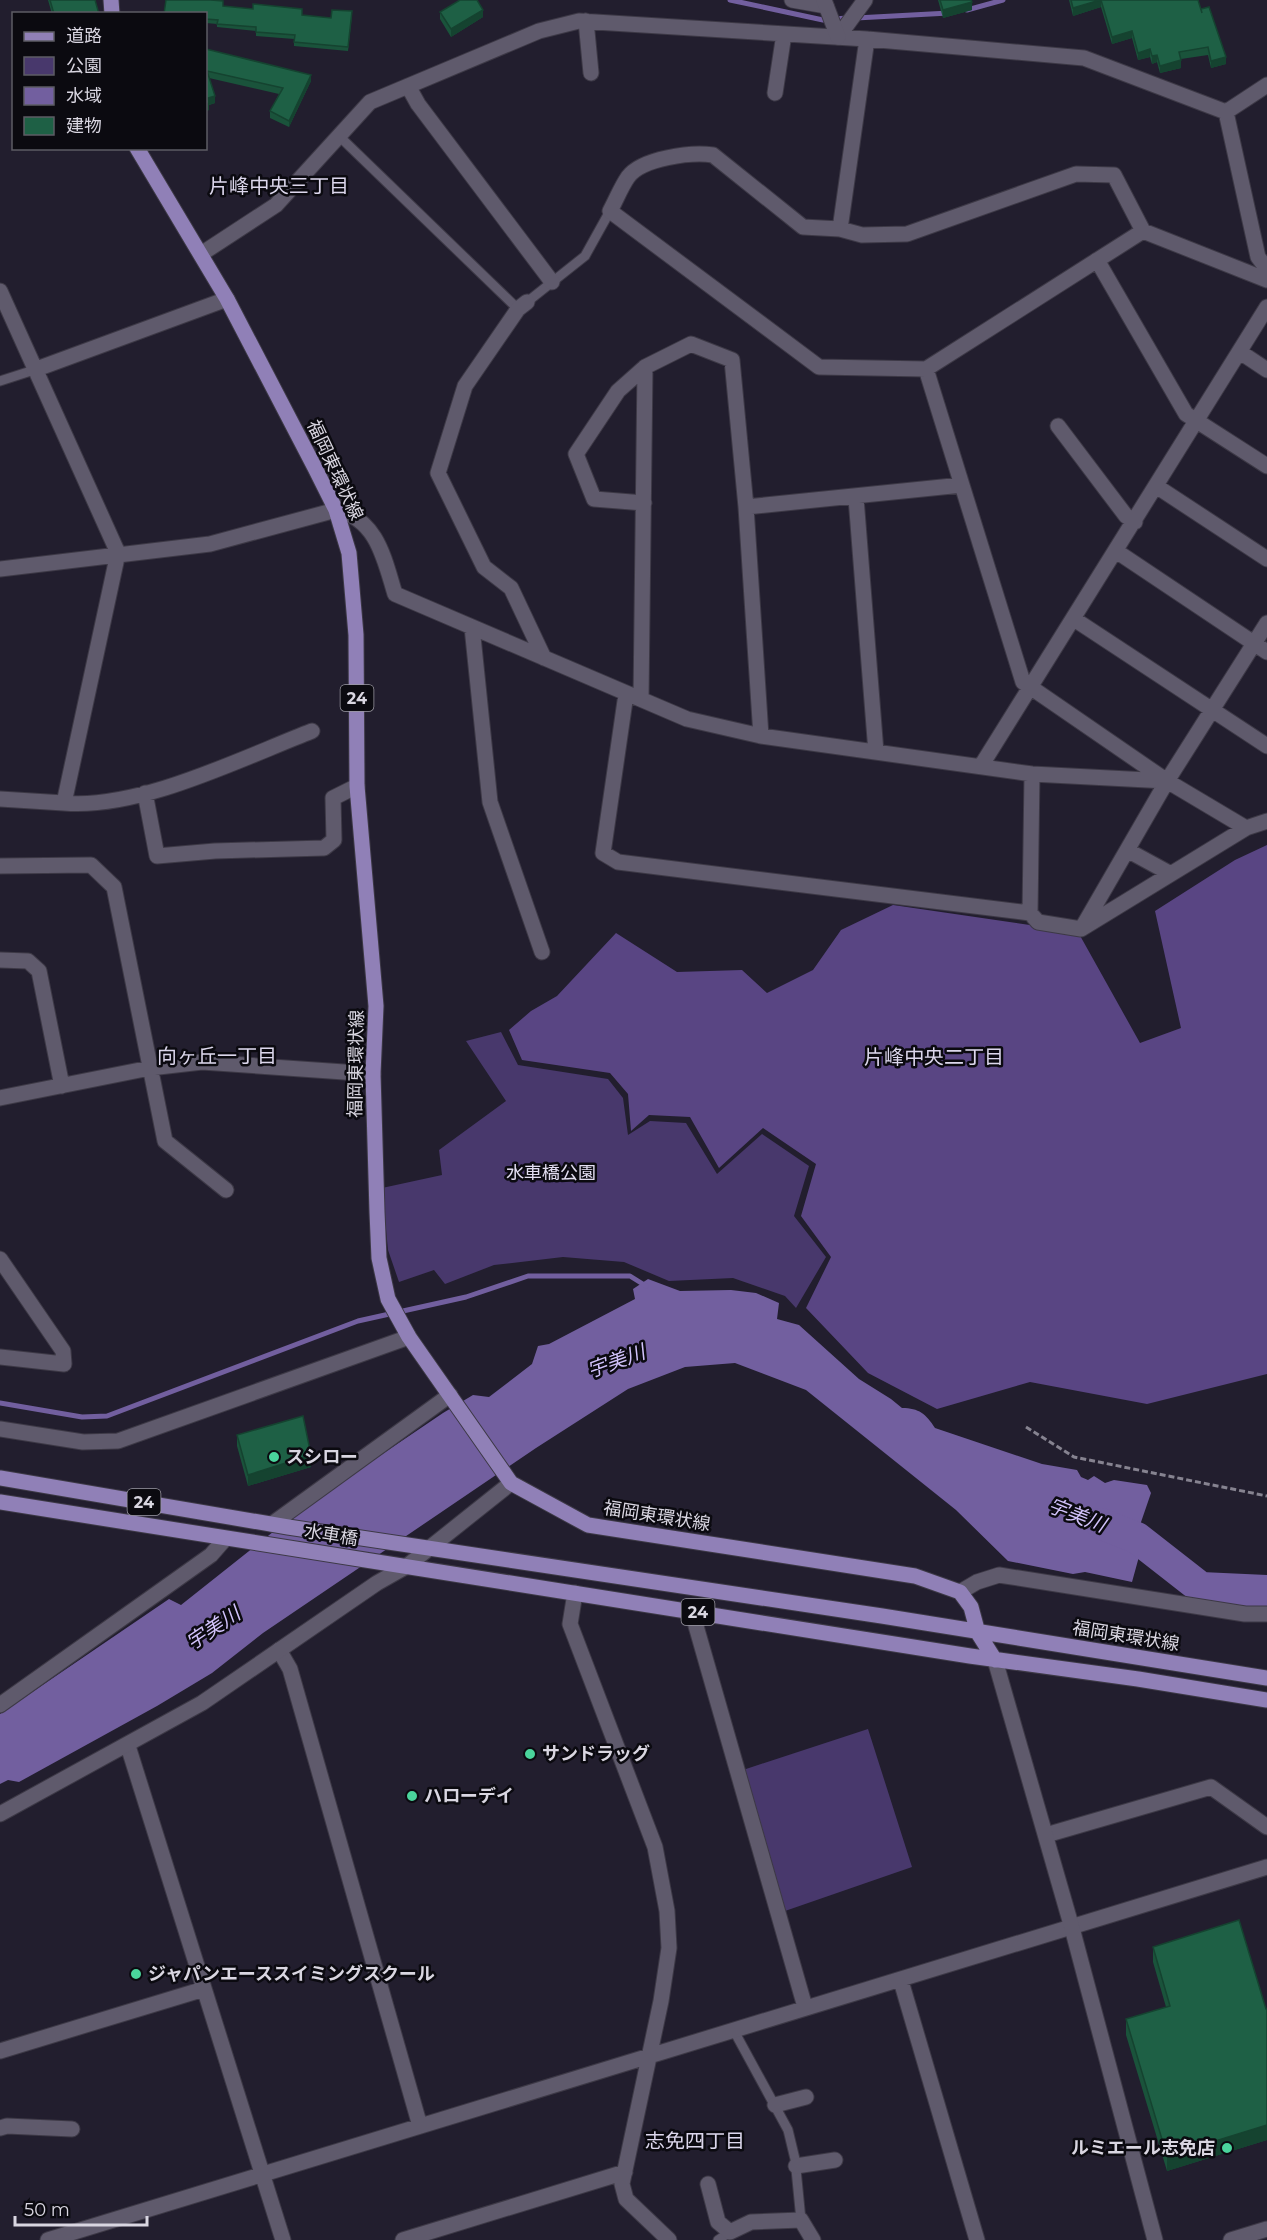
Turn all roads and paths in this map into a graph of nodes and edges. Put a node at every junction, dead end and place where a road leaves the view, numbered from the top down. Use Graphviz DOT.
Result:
graph roads {
  1 [pos="792,0"];
  2 [pos="865,0"];
  3 [pos="825,3"];
  4 [pos="586,21"];
  5 [pos="784,34"];
  6 [pos="838,37"];
  7 [pos="867,39"];
  8 [pos="591,73"];
  9 [pos="1267,85"];
  10 [pos="408,86"];
  11 [pos="775,93"];
  12 [pos="1226,112"];
  13 [pos="339,136"];
  14 [pos="139,150"];
  15 [pos="610,211"];
  16 [pos="840,229"];
  17 [pos="1143,231"];
  18 [pos="201,254"];
  19 [pos="1097,260"];
  20 [pos="1267,269"];
  21 [pos="1267,280"];
  22 [pos="552,282"];
  23 [pos="0,291"];
  24 [pos="227,299"];
  25 [pos="522,305"];
  26 [pos="1267,308"];
  27 [pos="1240,352"];
  28 [pos="645,367"];
  29 [pos="926,369"];
  30 [pos="34,370"];
  31 [pos="1267,370"];
  32 [pos="0,381"];
  33 [pos="1196,421"];
  34 [pos="1058,426"];
  35 [pos="1267,466"];
  36 [pos="962,485"];
  37 [pos="1156,486"];
  38 [pos="856,498"];
  39 [pos="644,503"];
  40 [pos="746,507"];
  41 [pos="336,510"];
  42 [pos="1135,522"];
  43 [pos="1116,551"];
  44 [pos="118,553"];
  45 [pos="1267,559"];
  46 [pos="0,569"];
  47 [pos="1074,619"];
  48 [pos="1267,623"];
  49 [pos="472,627"];
  50 [pos="1254,644"];
  51 [pos="1267,652"];
  52 [pos="544,658"];
  53 [pos="1031,688"];
  54 [pos="626,694"];
  55 [pos="641,699"];
  56 [pos="1212,709"];
  57 [pos="312,731"];
  58 [pos="761,736"];
  59 [pos="1267,746"];
  60 [pos="876,752"];
  61 [pos="981,766"];
  62 [pos="1032,774"];
  63 [pos="1167,781"];
  64 [pos="357,786"];
  65 [pos="145,793"];
  66 [pos="0,799"];
  67 [pos="64,803"];
  68 [pos="1267,821"];
  69 [pos="1246,828"];
  70 [pos="1126,849"];
  71 [pos="0,866"];
  72 [pos="1171,874"];
  73 [pos="1030,914"];
  74 [pos="1081,928"];
  75 [pos="542,952"];
  76 [pos="0,960"];
  77 [pos="150,1068"];
  78 [pos="373,1074"];
  79 [pos="62,1086"];
  80 [pos="0,1098"];
  81 [pos="225,1190"];
  82 [pos="0,1259"];
  83 [pos="407,1333"];
  84 [pos="0,1357"];
  85 [pos="453,1399"];
  86 [pos="1026,1427"];
  87 [pos="0,1429"];
  88 [pos="0,1478"];
  89 [pos="507,1479"];
  90 [pos="1267,1496"];
  91 [pos="0,1502"];
  92 [pos="272,1524"];
  93 [pos="225,1539"];
  94 [pos="427,1546"];
  95 [pos="404,1565"];
  96 [pos="960,1592"];
  97 [pos="575,1593"];
  98 [pos="698,1612"];
  99 [pos="1267,1614"];
  100 [pos="978,1633"];
  101 [pos="279,1650"];
  102 [pos="995,1660"];
  103 [pos="1267,1678"];
  104 [pos="1267,1700"];
  105 [pos="0,1705"];
  106 [pos="128,1746"];
  107 [pos="0,1814"];
  108 [pos="1267,1827"];
  109 [pos="1046,1835"];
  110 [pos="1267,1867"];
  111 [pos="1072,1928"];
  112 [pos="901,1981"];
  113 [pos="204,1989"];
  114 [pos="805,2007"];
  115 [pos="733,2029"];
  116 [pos="0,2051"];
  117 [pos="650,2054"];
  118 [pos="806,2097"];
  119 [pos="775,2105"];
  120 [pos="420,2126"];
  121 [pos="0,2128"];
  122 [pos="72,2128"];
  123 [pos="836,2160"];
  124 [pos="796,2166"];
  125 [pos="625,2172"];
  126 [pos="263,2175"];
  127 [pos="708,2184"];
  128 [pos="801,2220"];
  129 [pos="1267,2229"];
  130 [pos="724,2236"];
  131 [pos="663,2238"];
  132 [pos="48,2240"];
  133 [pos="283,2240"];
  134 [pos="403,2240"];
  135 [pos="813,2240"];
  136 [pos="976,2240"];
  137 [pos="1155,2240"];
  138 [pos="1231,2240"];
  1 -- 3 [label="street"];
  2 -- 6 [label="street"];
  3 -- 6 [label="street"];
  4 -- 5 [label="street"];
  4 -- 8 [label="street"];
  4 -- 10 [label="street"];
  5 -- 6 [label="street"];
  5 -- 11 [label="street"];
  6 -- 7 [label="street"];
  7 -- 12 [label="street"];
  7 -- 16 [label="street"];
  9 -- 12 [label="street"];
  10 -- 13 [label="street"];
  10 -- 22 [label="street"];
  12 -- 20 [label="street"];
  13 -- 18 [label="street"];
  13 -- 25 [label="lane"];
  14 -- 18 [label="main road, 福岡東環状線 / 24"];
  15 -- 16 [label="street"];
  15 -- 22 [label="lane"];
  15 -- 29 [label="street"];
  16 -- 17 [label="street"];
  17 -- 19 [label="street"];
  17 -- 21 [label="street"];
  18 -- 24 [label="main road, 福岡東環状線 / 24"];
  19 -- 29 [label="street"];
  19 -- 33 [label="street"];
  22 -- 25 [label="lane"];
  23 -- 30 [label="street"];
  24 -- 30 [label="street"];
  24 -- 41 [label="main road, 福岡東環状線 / 24"];
  25 -- 52 [label="street"];
  26 -- 27 [label="street"];
  27 -- 31 [label="street"];
  27 -- 33 [label="street"];
  28 -- 39 [label="street"];
  28 -- 39 [label="street"];
  28 -- 40 [label="street"];
  29 -- 36 [label="street"];
  30 -- 32 [label="lane"];
  30 -- 44 [label="street"];
  33 -- 35 [label="street"];
  33 -- 37 [label="street"];
  34 -- 42 [label="street"];
  36 -- 38 [label="street"];
  36 -- 53 [label="street"];
  37 -- 42 [label="street"];
  37 -- 45 [label="street"];
  38 -- 40 [label="street"];
  38 -- 60 [label="street"];
  39 -- 55 [label="street"];
  40 -- 58 [label="street"];
  41 -- 44 [label="street"];
  41 -- 49 [label="street"];
  41 -- 64 [label="main road, 福岡東環状線 / 24"];
  42 -- 43 [label="street"];
  43 -- 47 [label="street"];
  43 -- 50 [label="street"];
  44 -- 46 [label="street"];
  44 -- 67 [label="street"];
  47 -- 53 [label="street"];
  47 -- 56 [label="street"];
  48 -- 50 [label="street"];
  49 -- 52 [label="street"];
  49 -- 75 [label="street"];
  50 -- 51 [label="street"];
  50 -- 56 [label="street"];
  52 -- 54 [label="street"];
  53 -- 61 [label="street"];
  53 -- 63 [label="street"];
  54 -- 55 [label="street"];
  54 -- 73 [label="street"];
  55 -- 58 [label="street"];
  56 -- 59 [label="street"];
  56 -- 63 [label="street"];
  57 -- 65 [label="street"];
  58 -- 60 [label="street"];
  60 -- 61 [label="street"];
  61 -- 62 [label="street"];
  62 -- 63 [label="street"];
  62 -- 73 [label="street"];
  63 -- 69 [label="street"];
  63 -- 70 [label="street"];
  64 -- 65 [label="street"];
  64 -- 78 [label="main road, 福岡東環状線 / 24"];
  65 -- 67 [label="street"];
  66 -- 67 [label="street"];
  68 -- 69 [label="street"];
  69 -- 72 [label="street"];
  70 -- 72 [label="street"];
  70 -- 74 [label="street"];
  71 -- 77 [label="street"];
  72 -- 74 [label="street"];
  73 -- 74 [label="street"];
  76 -- 79 [label="street"];
  77 -- 78 [label="street"];
  77 -- 79 [label="street"];
  77 -- 81 [label="street"];
  78 -- 83 [label="main road, 福岡東環状線 / 24"];
  79 -- 80 [label="street"];
  82 -- 84 [label="street"];
  83 -- 85 [label="main road, 福岡東環状線 / 24"];
  83 -- 87 [label="street"];
  85 -- 89 [label="main road, 福岡東環状線 / 24"];
  85 -- 92 [label="street"];
  86 -- 90 [label="path"];
  88 -- 92 [label="main road, 24"];
  89 -- 94 [label="street"];
  89 -- 96 [label="main road, 福岡東環状線 / 24"];
  91 -- 93 [label="main road, 24"];
  92 -- 94 [label="main road, 水車橋 / 24"];
  93 -- 95 [label="main road, 水車橋 / 24"];
  93 -- 105 [label="street"];
  94 -- 95 [label="street"];
  94 -- 100 [label="main road, 福岡東環状線 / 24"];
  95 -- 97 [label="main road, 24"];
  95 -- 101 [label="street"];
  96 -- 99 [label="street"];
  96 -- 100 [label="main road"];
  97 -- 98 [label="main road, 24"];
  97 -- 117 [label="street"];
  98 -- 102 [label="main road, 24"];
  98 -- 114 [label="street"];
  100 -- 102 [label="main road"];
  100 -- 103 [label="main road, 福岡東環状線 / 24"];
  101 -- 106 [label="street"];
  101 -- 120 [label="street"];
  102 -- 104 [label="main road, 24"];
  102 -- 109 [label="street"];
  106 -- 107 [label="street"];
  106 -- 113 [label="street"];
  108 -- 109 [label="street"];
  109 -- 111 [label="street"];
  110 -- 111 [label="street"];
  111 -- 112 [label="street"];
  111 -- 137 [label="street"];
  112 -- 114 [label="street"];
  112 -- 136 [label="street"];
  113 -- 116 [label="street"];
  113 -- 126 [label="street"];
  114 -- 115 [label="street"];
  115 -- 117 [label="street"];
  115 -- 119 [label="lane"];
  117 -- 120 [label="street"];
  117 -- 125 [label="street"];
  118 -- 119 [label="street"];
  119 -- 124 [label="lane"];
  120 -- 126 [label="street"];
  121 -- 122 [label="street"];
  123 -- 124 [label="street"];
  124 -- 128 [label="lane"];
  125 -- 131 [label="street"];
  125 -- 134 [label="street"];
  126 -- 132 [label="street"];
  126 -- 133 [label="street"];
  127 -- 130 [label="street"];
  128 -- 130 [label="street"];
  128 -- 135 [label="street"];
  129 -- 138 [label="street"];
}
